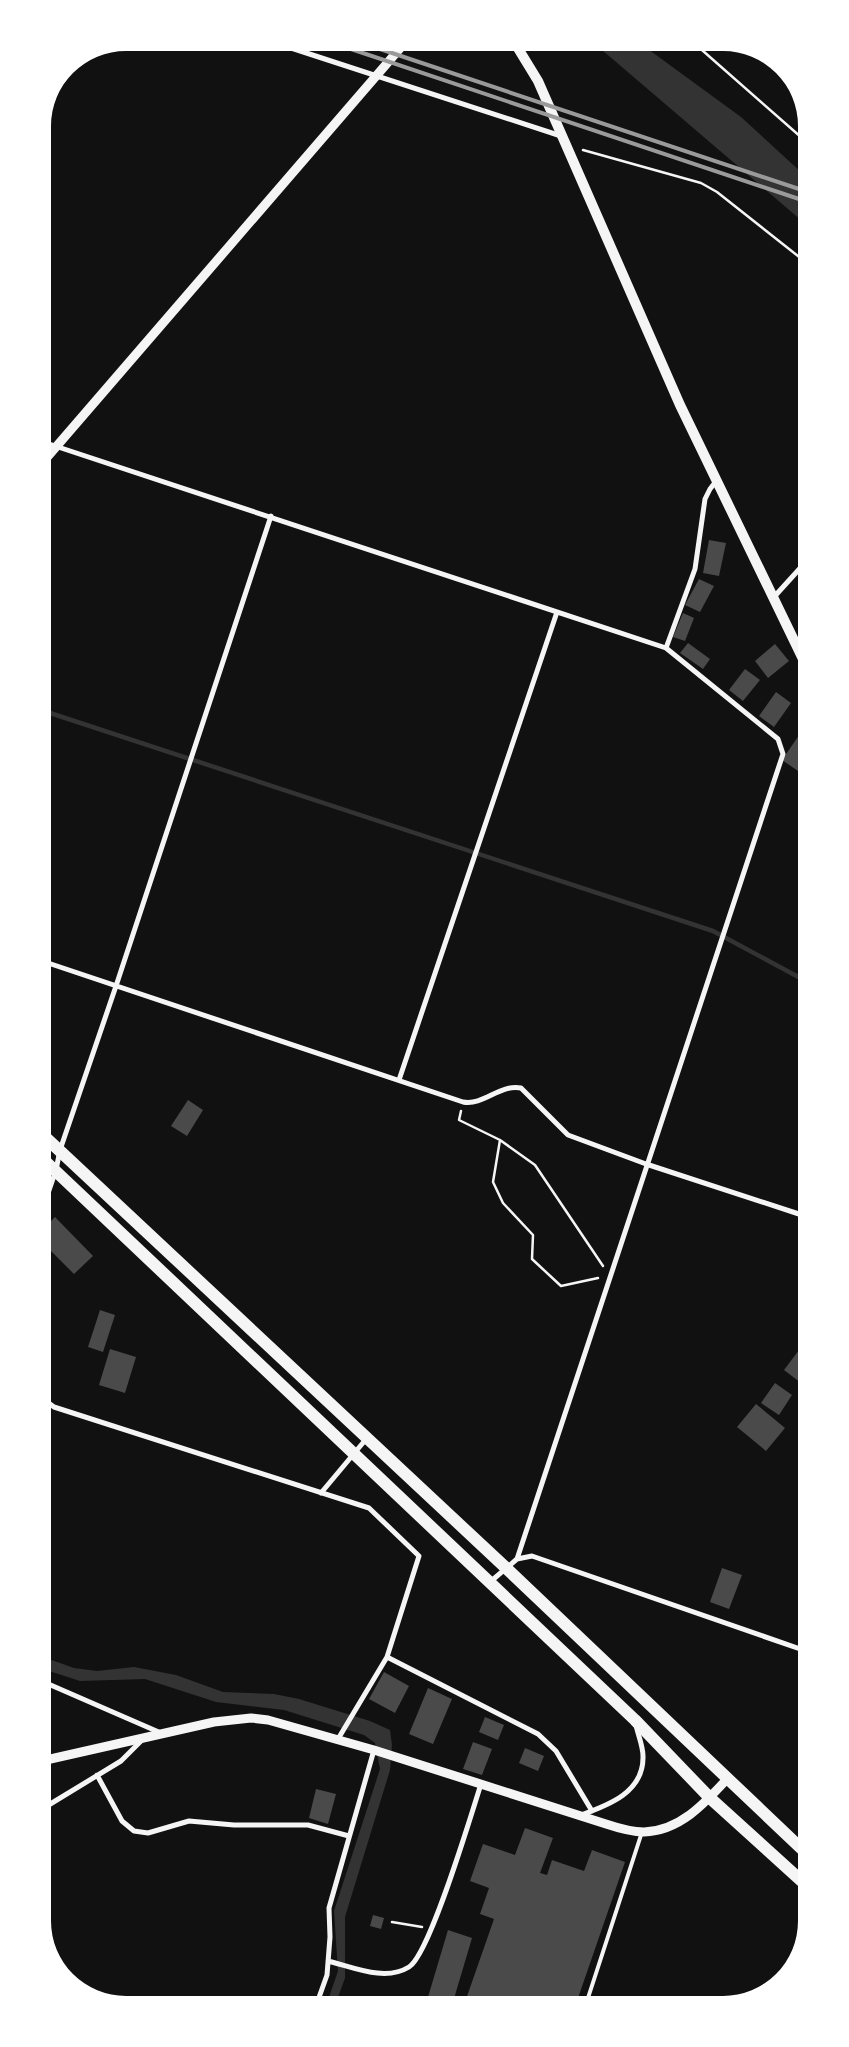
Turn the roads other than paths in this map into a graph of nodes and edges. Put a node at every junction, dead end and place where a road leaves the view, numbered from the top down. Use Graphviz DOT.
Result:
graph roads {
  1 [pos="300,51"];
  2 [pos="397,51"];
  3 [pos="520,51"];
  4 [pos="375,75"];
  5 [pos="565,141"];
  6 [pos="51,444"];
  7 [pos="57,446"];
  8 [pos="51,453"];
  9 [pos="717,480"];
  10 [pos="271,516"];
  11 [pos="798,571"];
  12 [pos="774,597"];
  13 [pos="557,612"];
  14 [pos="798,647"];
  15 [pos="666,648"];
  16 [pos="51,964"];
  17 [pos="116,986"];
  18 [pos="399,1080"];
  19 [pos="51,1142"];
  20 [pos="60,1150"];
  21 [pos="646,1164"];
  22 [pos="51,1166"];
  23 [pos="56,1170"];
  24 [pos="51,1185"];
  25 [pos="798,1214"];
  26 [pos="51,1405"];
  27 [pos="367,1438"];
  28 [pos="355,1453"];
  29 [pos="321,1493"];
  30 [pos="517,1559"];
  31 [pos="505,1567"];
  32 [pos="490,1582"];
  33 [pos="798,1648"];
  34 [pos="386,1657"];
  35 [pos="51,1685"];
  36 [pos="635,1720"];
  37 [pos="161,1733"];
  38 [pos="147,1736"];
  39 [pos="338,1739"];
  40 [pos="374,1750"];
  41 [pos="51,1759"];
  42 [pos="97,1775"];
  43 [pos="728,1778"];
  44 [pos="481,1784"];
  45 [pos="710,1798"];
  46 [pos="51,1803"];
  47 [pos="592,1811"];
  48 [pos="578,1816"];
  49 [pos="642,1832"];
  50 [pos="349,1836"];
  51 [pos="798,1846"];
  52 [pos="798,1878"];
  53 [pos="328,1961"];
  54 [pos="320,1996"];
  55 [pos="589,1996"];
  1 -- 4 [label="street"];
  2 -- 4 [label="street"];
  3 -- 5 [label="main road"];
  4 -- 5 [label="street"];
  4 -- 7 [label="street"];
  5 -- 9 [label="main road"];
  6 -- 7 [label="street"];
  7 -- 8 [label="street"];
  7 -- 10 [label="street"];
  9 -- 12 [label="main road"];
  9 -- 15 [label="street"];
  10 -- 13 [label="street"];
  10 -- 17 [label="street"];
  11 -- 12 [label="street"];
  12 -- 14 [label="main road"];
  13 -- 15 [label="street"];
  13 -- 18 [label="street"];
  15 -- 21 [label="street"];
  16 -- 17 [label="street"];
  17 -- 18 [label="street"];
  17 -- 20 [label="street"];
  18 -- 21 [label="street"];
  19 -- 20 [label="main road"];
  20 -- 23 [label="street"];
  20 -- 27 [label="main road"];
  21 -- 25 [label="street"];
  21 -- 30 [label="street"];
  22 -- 23 [label="main road"];
  23 -- 24 [label="street"];
  23 -- 28 [label="main road"];
  26 -- 29 [label="street"];
  27 -- 28 [label="street"];
  27 -- 31 [label="main road"];
  28 -- 29 [label="street"];
  28 -- 32 [label="main road"];
  29 -- 34 [label="street"];
  30 -- 31 [label="street"];
  30 -- 33 [label="street"];
  31 -- 32 [label="street"];
  31 -- 43 [label="main road"];
  32 -- 36 [label="main road"];
  34 -- 39 [label="street"];
  34 -- 47 [label="street"];
  35 -- 37 [label="street"];
  36 -- 45 [label="main road"];
  36 -- 47 [label="street"];
  37 -- 38 [label="street"];
  37 -- 39 [label="street"];
  38 -- 41 [label="street"];
  38 -- 42 [label="street"];
  39 -- 40 [label="street"];
  40 -- 44 [label="street"];
  40 -- 50 [label="street"];
  42 -- 46 [label="street"];
  42 -- 50 [label="street"];
  43 -- 45 [label="street"];
  43 -- 51 [label="main road"];
  44 -- 48 [label="street"];
  44 -- 53 [label="street"];
  45 -- 49 [label="street"];
  45 -- 52 [label="main road"];
  47 -- 48 [label="street"];
  48 -- 49 [label="street"];
  49 -- 55 [label="lane"];
  50 -- 53 [label="street"];
  53 -- 54 [label="street"];
}
